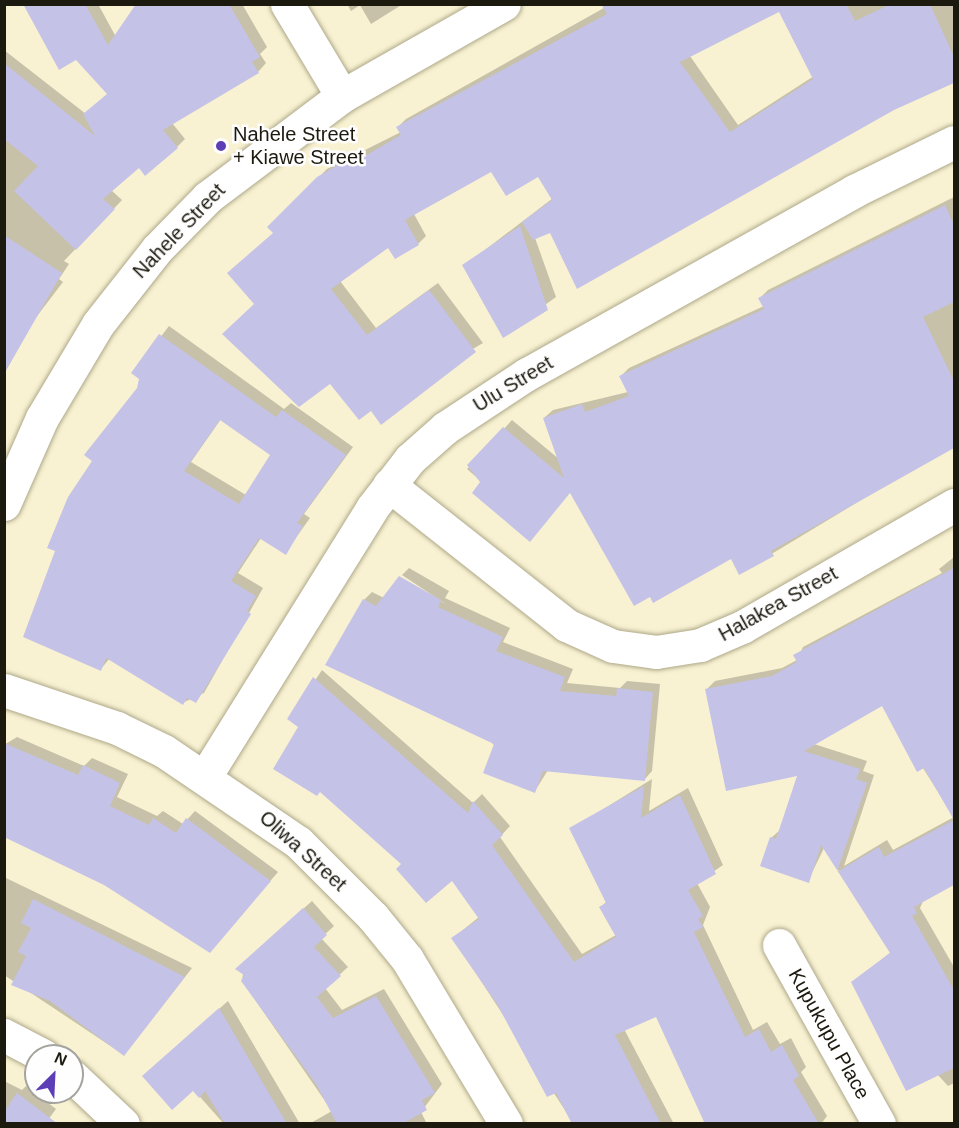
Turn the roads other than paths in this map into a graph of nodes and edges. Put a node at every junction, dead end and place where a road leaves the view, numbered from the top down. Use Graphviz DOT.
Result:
graph roads {
  1 [pos="287,4"];
  2 [pos="504,4"];
  3 [pos="342,96"];
  4 [pos="954,141"];
  5 [pos="390,485"];
  6 [pos="4,504"];
  7 [pos="954,505"];
  8 [pos="4,690"];
  9 [pos="206,775"];
  10 [pos="779,945"];
  11 [pos="4,1035"];
  12 [pos="24,1046"];
  13 [pos="84,1087"];
  14 [pos="123,1124"];
  15 [pos="506,1124"];
  16 [pos="879,1124"];
  1 -- 3 [label="street"];
  2 -- 3 [label="street, Nahele Street"];
  3 -- 6 [label="street, Nahele Street"];
  4 -- 5 [label="street, Ulu Street"];
  5 -- 7 [label="street, Halakea Street"];
  5 -- 9 [label="street, Ulu Street"];
  8 -- 9 [label="street, Oliwa Street"];
  9 -- 15 [label="street, Oliwa Street"];
  10 -- 16 [label="street, Kupukupu Place"];
  11 -- 12 [label="street"];
  13 -- 14 [label="street"];
}
